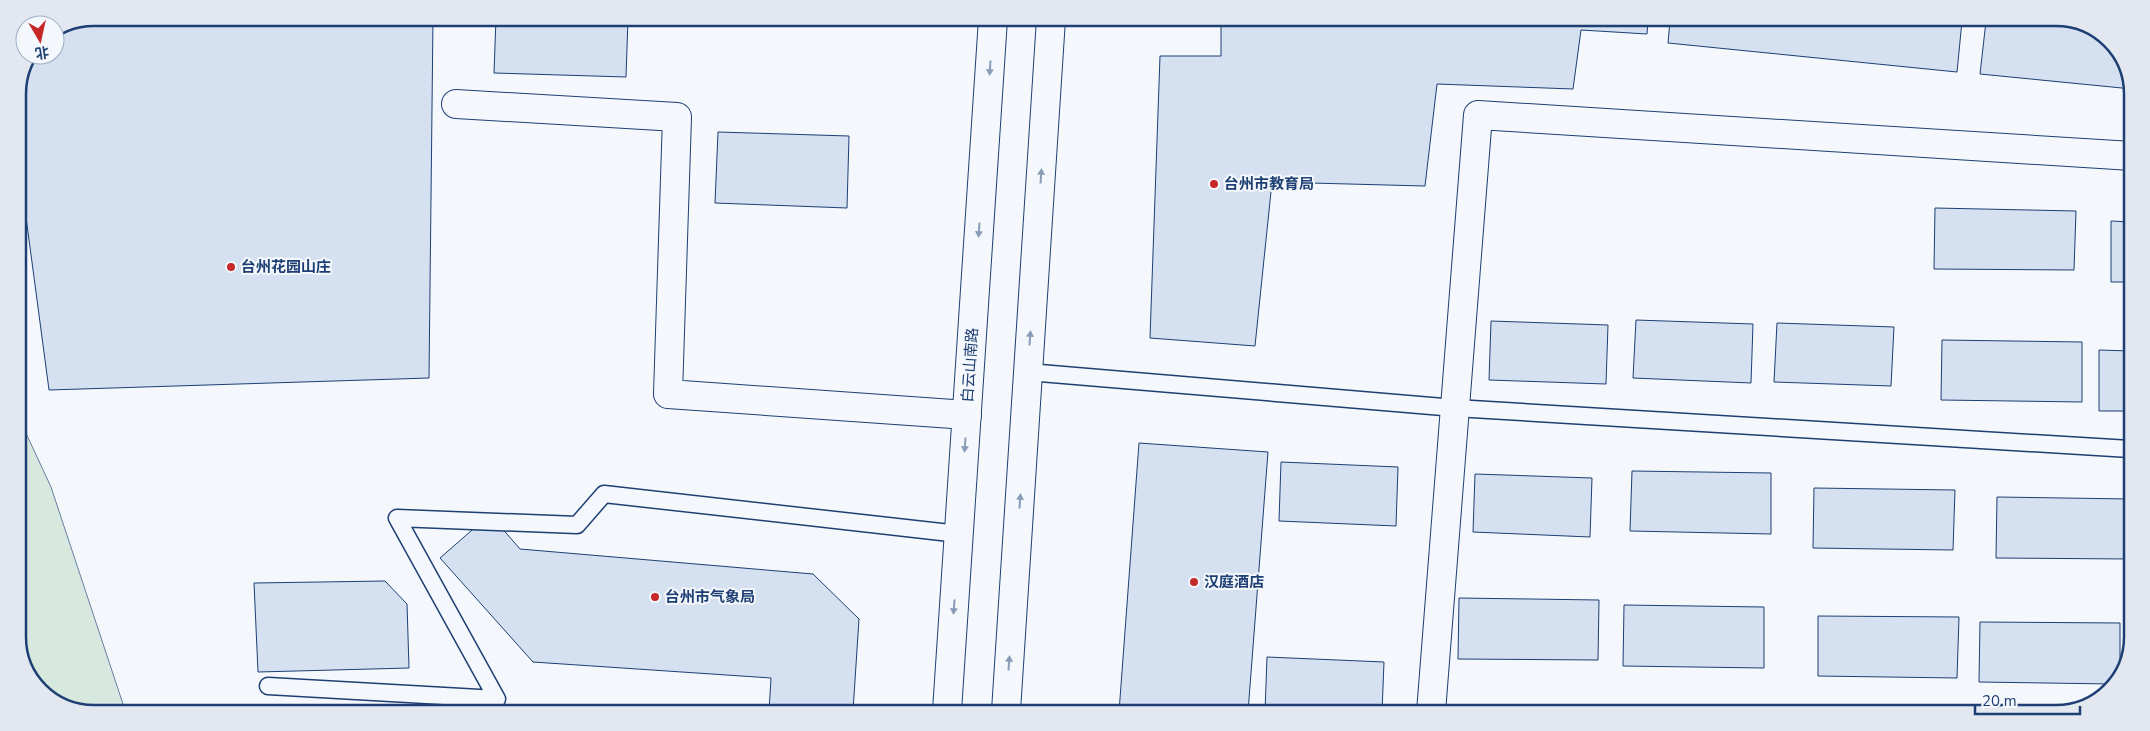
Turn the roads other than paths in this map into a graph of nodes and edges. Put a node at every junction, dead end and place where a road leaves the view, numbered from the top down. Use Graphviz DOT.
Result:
graph roads {
  1 [pos="993,26"];
  2 [pos="1051,26"];
  3 [pos="456,104"];
  4 [pos="2124,155"];
  5 [pos="1028,372"];
  6 [pos="1455,408"];
  7 [pos="967,415"];
  8 [pos="2124,449"];
  9 [pos="959,534"];
  10 [pos="268,686"];
  11 [pos="947,705"];
  12 [pos="1006,705"];
  13 [pos="1432,705"];
  1 -- 7 [label="street, 白云山南路, one-way"];
  5 -- 2 [label="street, one-way"];
  3 -- 7 [label="street"];
  4 -- 6 [label="street"];
  5 -- 6 [label="lane"];
  12 -- 5 [label="street, one-way"];
  6 -- 8 [label="lane"];
  6 -- 13 [label="street"];
  7 -- 9 [label="street, 白云山南路, one-way"];
  9 -- 10 [label="lane"];
  9 -- 11 [label="street, 白云山南路, one-way"];
}
